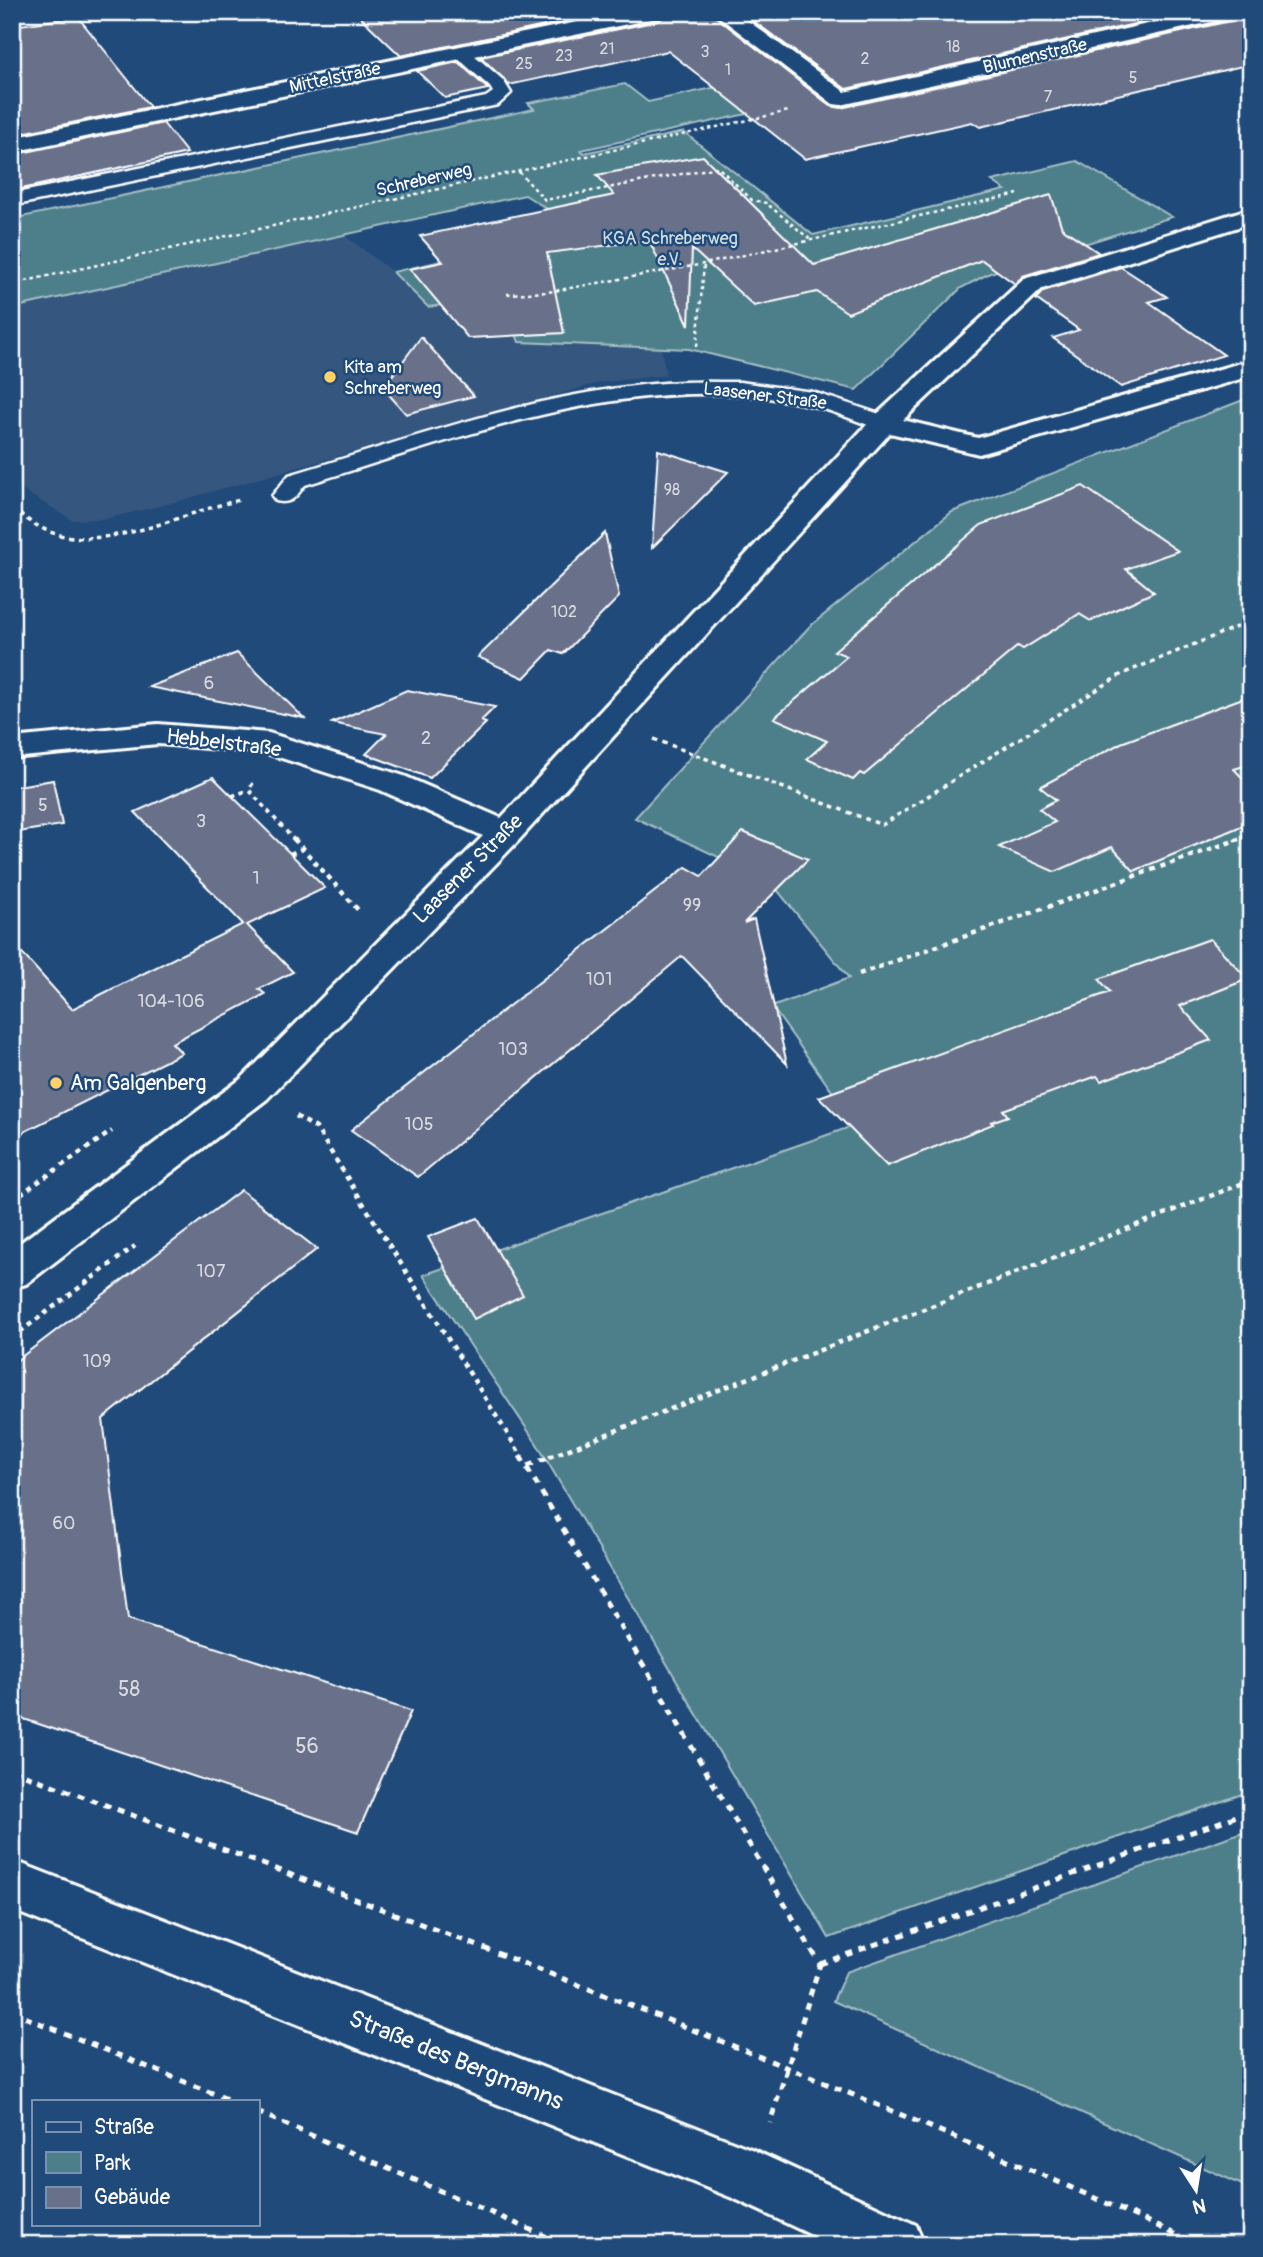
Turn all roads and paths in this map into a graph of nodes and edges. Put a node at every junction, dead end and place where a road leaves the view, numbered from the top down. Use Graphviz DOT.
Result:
graph roads {
  1 [pos="657,12"];
  2 [pos="723,12"];
  3 [pos="1229,12"];
  4 [pos="460,52"];
  5 [pos="841,99"];
  6 [pos="12,145"];
  7 [pos="518,172"];
  8 [pos="1018,194"];
  9 [pos="12,200"];
  10 [pos="1251,215"];
  11 [pos="811,240"];
  12 [pos="704,264"];
  13 [pos="12,284"];
  14 [pos="507,294"];
  15 [pos="696,346"];
  16 [pos="1251,368"];
  17 [pos="884,423"];
  18 [pos="284,496"];
  19 [pos="12,509"];
  20 [pos="1251,621"];
  21 [pos="269,743"];
  22 [pos="671,744"];
  23 [pos="12,748"];
  24 [pos="249,789"];
  25 [pos="232,796"];
  26 [pos="506,833"];
  27 [pos="1251,835"];
  28 [pos="302,849"];
  29 [pos="290,854"];
  30 [pos="392,946"];
  31 [pos="859,974"];
  32 [pos="254,1089"];
  33 [pos="1251,1180"];
  34 [pos="12,1272"];
  35 [pos="527,1466"];
  36 [pos="12,1770"];
  37 [pos="1251,1811"];
  38 [pos="12,1885"];
  39 [pos="820,1965"];
  40 [pos="12,2012"];
  41 [pos="790,2065"];
  42 [pos="230,2100"];
  43 [pos="259,2113"];
  44 [pos="566,2245"];
  45 [pos="896,2245"];
  46 [pos="1199,2245"];
  1 -- 4 [label="street, Mittelstraße"];
  2 -- 5 [label="street"];
  3 -- 5 [label="street, Blumenstraße"];
  4 -- 6 [label="street, Mittelstraße"];
  4 -- 9 [label="lane"];
  5 -- 7 [label="path, Schreberweg"];
  7 -- 11 [label="path"];
  7 -- 13 [label="path, Schreberweg"];
  8 -- 11 [label="path"];
  10 -- 17 [label="street, Laasener Straße"];
  11 -- 12 [label="path"];
  12 -- 14 [label="path"];
  12 -- 15 [label="path"];
  16 -- 17 [label="street, Laasener Straße"];
  17 -- 18 [label="lane, Laasener Straße"];
  17 -- 26 [label="street, Laasener Straße"];
  18 -- 19 [label="path"];
  20 -- 22 [label="path"];
  21 -- 23 [label="street, Hebbelstraße"];
  21 -- 24 [label="path"];
  21 -- 26 [label="street, Hebbelstraße"];
  24 -- 25 [label="path"];
  24 -- 28 [label="path"];
  26 -- 30 [label="street, Laasener Straße"];
  27 -- 31 [label="path"];
  28 -- 29 [label="path"];
  28 -- 30 [label="path"];
  30 -- 32 [label="street, Laasener Straße"];
  32 -- 34 [label="street, Laasener Straße"];
  32 -- 35 [label="path"];
  33 -- 35 [label="path"];
  35 -- 39 [label="path"];
  36 -- 41 [label="path"];
  37 -- 39 [label="path"];
  38 -- 45 [label="street, Straße des Bergmanns"];
  39 -- 41 [label="path"];
  40 -- 42 [label="path"];
  41 -- 46 [label="path"];
  43 -- 44 [label="path"];
}
